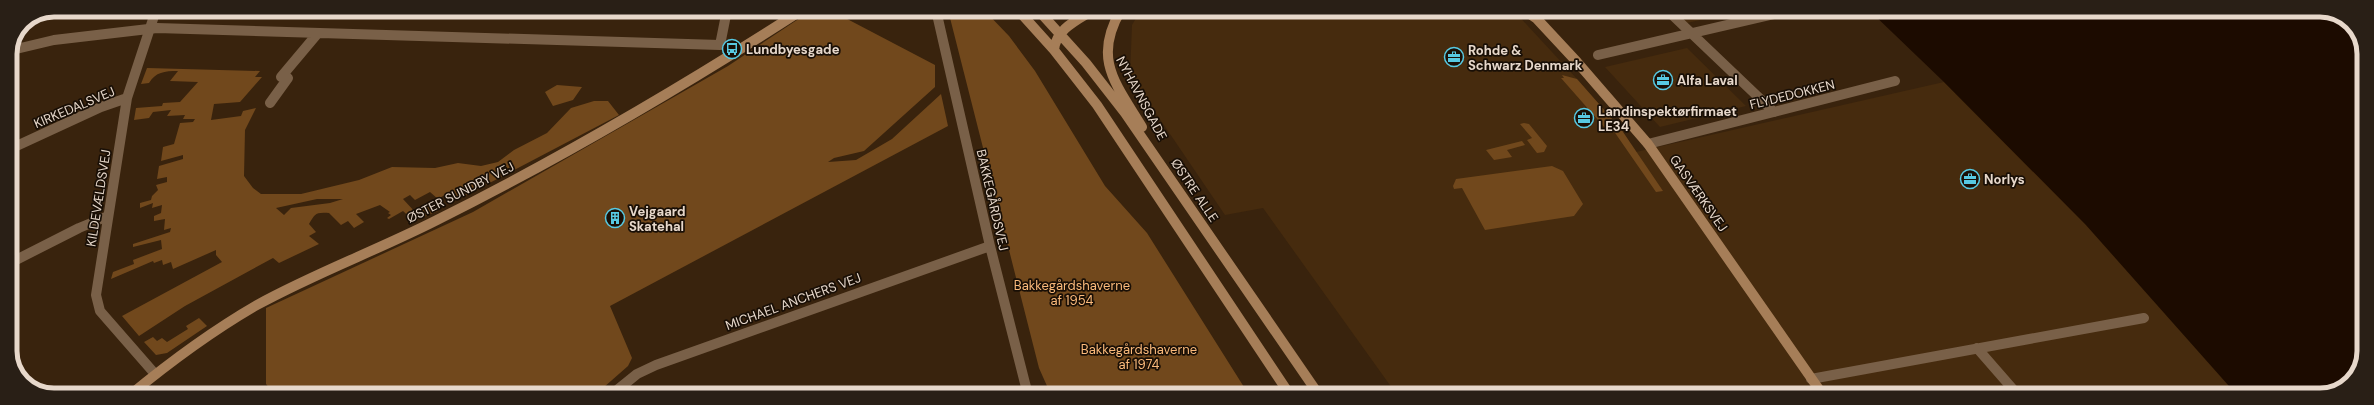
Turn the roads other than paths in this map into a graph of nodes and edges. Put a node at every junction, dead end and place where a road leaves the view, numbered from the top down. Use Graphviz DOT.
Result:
graph roads {
  1 [pos="153,17"];
  2 [pos="726,17"];
  3 [pos="791,17"];
  4 [pos="938,17"];
  5 [pos="1024,17"];
  6 [pos="1045,17"];
  7 [pos="1084,17"];
  8 [pos="1117,17"];
  9 [pos="1537,17"];
  10 [pos="1673,17"];
  11 [pos="1762,17"];
  12 [pos="149,28"];
  13 [pos="318,33"];
  14 [pos="1061,34"];
  15 [pos="1691,34"];
  16 [pos="18,49"];
  17 [pos="1054,50"];
  18 [pos="1598,55"];
  19 [pos="1895,81"];
  20 [pos="127,98"];
  21 [pos="270,103"];
  22 [pos="1774,112"];
  23 [pos="1648,144"];
  24 [pos="17,146"];
  25 [pos="1168,175"];
  26 [pos="108,216"];
  27 [pos="990,246"];
  28 [pos="17,259"];
  29 [pos="2144,318"];
  30 [pos="1977,348"];
  31 [pos="155,374"];
  32 [pos="1811,379"];
  33 [pos="138,388"];
  34 [pos="620,388"];
  35 [pos="1026,388"];
  36 [pos="1285,388"];
  37 [pos="1314,388"];
  38 [pos="1818,388"];
  39 [pos="2012,388"];
  1 -- 12 [label="street, KILDEVÆLDSVEJ"];
  2 -- 13 [label="street"];
  3 -- 31 [label="street, ØSTER SUNDBY VEJ"];
  4 -- 27 [label="street, BAKKEGÅRDSVEJ"];
  5 -- 17 [label="street"];
  6 -- 14 [label="street, ØSTRE ALLE"];
  7 -- 14 [label="street"];
  8 -- 25 [label="street, NYHAVNSGADE"];
  9 -- 23 [label="street, GASVÆRKSVEJ"];
  10 -- 15 [label="street"];
  11 -- 15 [label="street"];
  12 -- 13 [label="street"];
  12 -- 16 [label="street"];
  12 -- 20 [label="street, KILDEVÆLDSVEJ"];
  13 -- 21 [label="street"];
  14 -- 17 [label="street"];
  14 -- 25 [label="street, ØSTRE ALLE"];
  15 -- 18 [label="street"];
  15 -- 22 [label="street"];
  17 -- 36 [label="street"];
  19 -- 22 [label="street, FLYDEDOKKEN"];
  20 -- 24 [label="street, KIRKEDALSVEJ"];
  20 -- 26 [label="street, KILDEVÆLDSVEJ"];
  22 -- 23 [label="street, FLYDEDOKKEN"];
  23 -- 32 [label="street, GASVÆRKSVEJ"];
  25 -- 37 [label="street, ØSTRE ALLE"];
  26 -- 28 [label="street"];
  26 -- 31 [label="street, KILDEVÆLDSVEJ"];
  27 -- 34 [label="street, MICHAEL ANCHERS VEJ"];
  27 -- 35 [label="street, BAKKEGÅRDSVEJ"];
  29 -- 30 [label="street"];
  30 -- 32 [label="street"];
  30 -- 39 [label="street"];
  31 -- 33 [label="street, ØSTER SUNDBY VEJ"];
  32 -- 38 [label="street, GASVÆRKSVEJ"];
}
